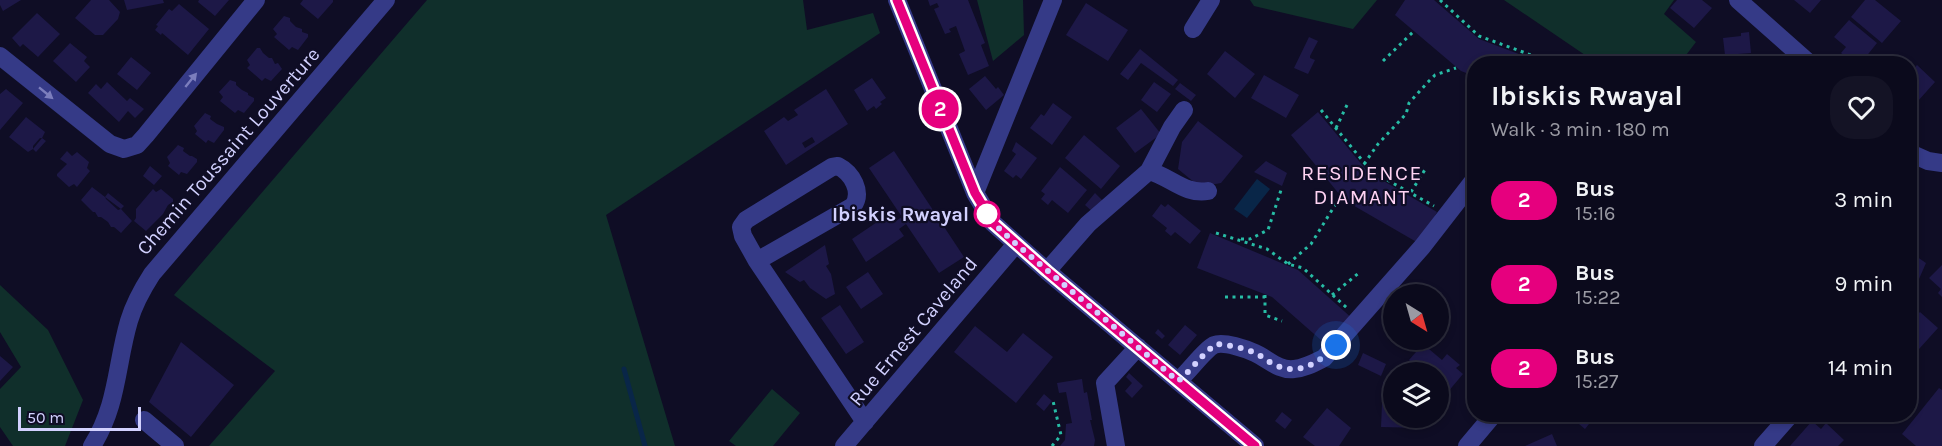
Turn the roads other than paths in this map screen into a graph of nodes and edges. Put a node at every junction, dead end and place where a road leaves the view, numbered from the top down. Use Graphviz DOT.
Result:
graph roads {
  1 [pos="256,0"];
  2 [pos="386,0"];
  3 [pos="897,0"];
  4 [pos="1053,0"];
  5 [pos="1211,0"];
  6 [pos="1738,0"];
  7 [pos="1192,29"];
  8 [pos="0,56"];
  9 [pos="1798,56"];
  10 [pos="1184,110"];
  11 [pos="1917,156"];
  12 [pos="1942,163"];
  13 [pos="1149,171"];
  14 [pos="1467,189"];
  15 [pos="1209,191"];
  16 [pos="975,193"];
  17 [pos="1016,244"];
  18 [pos="757,261"];
  19 [pos="1047,271"];
  20 [pos="1138,347"];
  21 [pos="1178,381"];
  22 [pos="144,420"];
  23 [pos="865,422"];
  24 [pos="1487,422"];
  25 [pos="1784,422"];
  26 [pos="92,446"];
  27 [pos="175,446"];
  28 [pos="844,446"];
  29 [pos="1116,446"];
  30 [pos="1255,446"];
  31 [pos="1467,446"];
  32 [pos="1763,446"];
  8 -- 1 [label="street, one-way"];
  2 -- 26 [label="street, Chemin Toussaint Louverture"];
  3 -- 16 [label="street"];
  4 -- 16 [label="street"];
  5 -- 7 [label="street"];
  6 -- 9 [label="street"];
  10 -- 13 [label="street"];
  11 -- 12 [label="street"];
  13 -- 15 [label="street"];
  13 -- 19 [label="street"];
  14 -- 21 [label="street"];
  16 -- 17 [label="street"];
  17 -- 19 [label="street"];
  17 -- 23 [label="street, Rue Ernest Caveland"];
  18 -- 18 [label="street"];
  18 -- 23 [label="street"];
  19 -- 20 [label="street"];
  20 -- 21 [label="street"];
  20 -- 29 [label="street"];
  21 -- 30 [label="street"];
  22 -- 27 [label="street"];
  23 -- 28 [label="street, Rue Ernest Caveland"];
  24 -- 31 [label="street"];
  25 -- 32 [label="street"];
}
